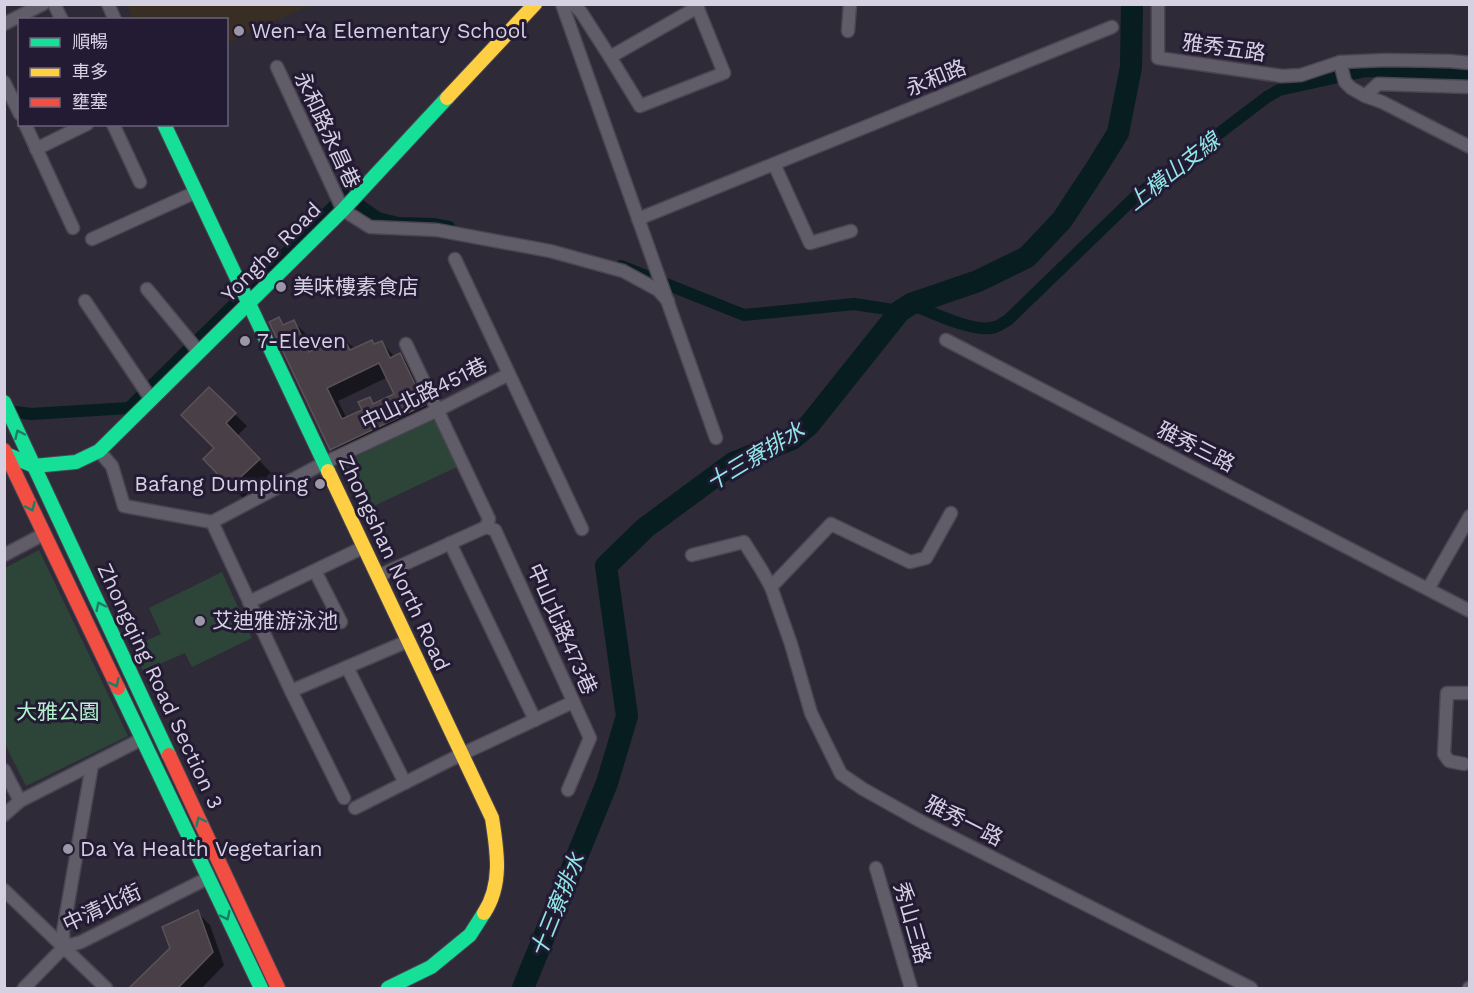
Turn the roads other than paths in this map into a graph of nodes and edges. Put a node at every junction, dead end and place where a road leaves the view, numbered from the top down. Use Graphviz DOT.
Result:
graph roads {
  1 [pos="43,4"];
  2 [pos="54,4"];
  3 [pos="108,4"];
  4 [pos="535,4"];
  5 [pos="562,4"];
  6 [pos="573,4"];
  7 [pos="850,4"];
  8 [pos="1158,4"];
  9 [pos="697,6"];
  10 [pos="61,18"];
  11 [pos="114,18"];
  12 [pos="4,24"];
  13 [pos="1112,27"];
  14 [pos="848,31"];
  15 [pos="610,57"];
  16 [pos="1470,63"];
  17 [pos="277,67"];
  18 [pos="1342,72"];
  19 [pos="4,82"];
  20 [pos="1470,87"];
  21 [pos="1365,96"];
  22 [pos="18,110"];
  23 [pos="26,126"];
  24 [pos="83,126"];
  25 [pos="114,126"];
  26 [pos="165,126"];
  27 [pos="1470,147"];
  28 [pos="36,149"];
  29 [pos="774,164"];
  30 [pos="140,182"];
  31 [pos="196,192"];
  32 [pos="343,209"];
  33 [pos="638,219"];
  34 [pos="73,228"];
  35 [pos="851,231"];
  36 [pos="92,239"];
  37 [pos="455,259"];
  38 [pos="147,289"];
  39 [pos="85,301"];
  40 [pos="668,302"];
  41 [pos="248,303"];
  42 [pos="946,340"];
  43 [pos="406,344"];
  44 [pos="199,352"];
  45 [pos="509,374"];
  46 [pos="151,399"];
  47 [pos="4,402"];
  48 [pos="438,410"];
  49 [pos="716,438"];
  50 [pos="99,451"];
  51 [pos="5,453"];
  52 [pos="324,463"];
  53 [pos="34,466"];
  54 [pos="951,513"];
  55 [pos="1470,516"];
  56 [pos="212,522"];
  57 [pos="486,527"];
  58 [pos="582,529"];
  59 [pos="44,534"];
  60 [pos="450,543"];
  61 [pos="364,547"];
  62 [pos="4,555"];
  63 [pos="692,555"];
  64 [pos="315,571"];
  65 [pos="378,576"];
  66 [pos="771,587"];
  67 [pos="1428,589"];
  68 [pos="249,602"];
  69 [pos="1470,611"];
  70 [pos="341,622"];
  71 [pos="408,641"];
  72 [pos="347,667"];
  73 [pos="291,691"];
  74 [pos="1470,693"];
  75 [pos="573,702"];
  76 [pos="535,720"];
  77 [pos="142,739"];
  78 [pos="462,754"];
  79 [pos="1464,764"];
  80 [pos="92,765"];
  81 [pos="4,770"];
  82 [pos="405,783"];
  83 [pos="568,790"];
  84 [pos="344,798"];
  85 [pos="20,801"];
  86 [pos="355,808"];
  87 [pos="4,815"];
  88 [pos="876,868"];
  89 [pos="208,878"];
  90 [pos="4,890"];
  91 [pos="64,947"];
  92 [pos="24,988"];
  93 [pos="106,988"];
  94 [pos="261,988"];
  95 [pos="278,988"];
  96 [pos="388,988"];
  97 [pos="911,988"];
  98 [pos="1251,988"];
  1 -- 12 [label="street"];
  2 -- 10 [label="street"];
  3 -- 11 [label="street"];
  4 -- 32 [label="main road, Yonghe Road"];
  5 -- 33 [label="street"];
  6 -- 15 [label="street"];
  7 -- 14 [label="street"];
  8 -- 18 [label="street, 雅秀五路"];
  9 -- 15 [label="street"];
  9 -- 15 [label="street"];
  13 -- 29 [label="street, 永和路"];
  16 -- 18 [label="street"];
  17 -- 32 [label="street, 永和路永昌巷"];
  18 -- 21 [label="street"];
  19 -- 22 [label="street"];
  20 -- 21 [label="street"];
  21 -- 27 [label="street"];
  23 -- 28 [label="street"];
  24 -- 28 [label="street"];
  25 -- 30 [label="street"];
  26 -- 31 [label="main road, Zhongshan North Road"];
  28 -- 34 [label="street"];
  29 -- 33 [label="street, 永和路"];
  29 -- 35 [label="street"];
  31 -- 36 [label="street"];
  31 -- 41 [label="main road, Zhongshan North Road"];
  32 -- 40 [label="street"];
  32 -- 41 [label="main road, Yonghe Road"];
  33 -- 40 [label="street"];
  37 -- 45 [label="street, 中山北路451巷"];
  38 -- 44 [label="street"];
  39 -- 46 [label="street"];
  40 -- 49 [label="street"];
  41 -- 44 [label="main road, Yonghe Road"];
  41 -- 52 [label="main road, Zhongshan North Road"];
  42 -- 67 [label="street, 雅秀三路"];
  43 -- 48 [label="street"];
  44 -- 46 [label="main road, Yonghe Road"];
  45 -- 48 [label="street, 中山北路451巷"];
  45 -- 58 [label="street, 中山北路451巷"];
  46 -- 50 [label="main road, Yonghe Road"];
  53 -- 47 [label="main road, Zhongqing Road Section 3, one-way"];
  48 -- 52 [label="street, 中山北路451巷"];
  48 -- 57 [label="street"];
  50 -- 53 [label="main road, Yonghe Road"];
  50 -- 56 [label="street"];
  51 -- 53 [label="main road, Yonghe Road"];
  51 -- 59 [label="main road, Zhongqing Road Section 3, one-way"];
  52 -- 56 [label="street, 中山北路451巷"];
  52 -- 61 [label="main road, Zhongshan North Road"];
  95 -- 53 [label="main road, Zhongqing Road Section 3, one-way"];
  54 -- 66 [label="street"];
  55 -- 67 [label="street"];
  56 -- 68 [label="street"];
  57 -- 60 [label="street"];
  57 -- 75 [label="street, 中山北路473巷"];
  59 -- 62 [label="street"];
  59 -- 77 [label="main road, Zhongqing Road Section 3, one-way"];
  60 -- 65 [label="street"];
  60 -- 76 [label="street"];
  61 -- 64 [label="street"];
  61 -- 65 [label="main road, Zhongshan North Road"];
  63 -- 66 [label="street, 雅秀一路"];
  64 -- 68 [label="street"];
  64 -- 70 [label="street"];
  65 -- 71 [label="main road, Zhongshan North Road"];
  66 -- 98 [label="street, 雅秀一路"];
  67 -- 69 [label="street, 雅秀三路"];
  68 -- 73 [label="street"];
  71 -- 72 [label="street"];
  71 -- 78 [label="main road, Zhongshan North Road"];
  72 -- 73 [label="street"];
  72 -- 82 [label="street"];
  73 -- 84 [label="street"];
  74 -- 79 [label="street"];
  75 -- 76 [label="street"];
  75 -- 83 [label="street, 中山北路473巷"];
  76 -- 78 [label="street"];
  77 -- 80 [label="street"];
  77 -- 89 [label="main road, Zhongqing Road Section 3"];
  78 -- 82 [label="street"];
  78 -- 96 [label="main road, Zhongshan North Road"];
  80 -- 85 [label="street"];
  80 -- 91 [label="street"];
  81 -- 85 [label="street"];
  82 -- 86 [label="street"];
  85 -- 87 [label="street"];
  88 -- 97 [label="street, 秀山三路"];
  89 -- 91 [label="street, 中清北街"];
  89 -- 94 [label="main road, Zhongqing Road Section 3, one-way"];
  90 -- 91 [label="street"];
  91 -- 92 [label="street, 中清北街"];
  91 -- 93 [label="street"];
}
